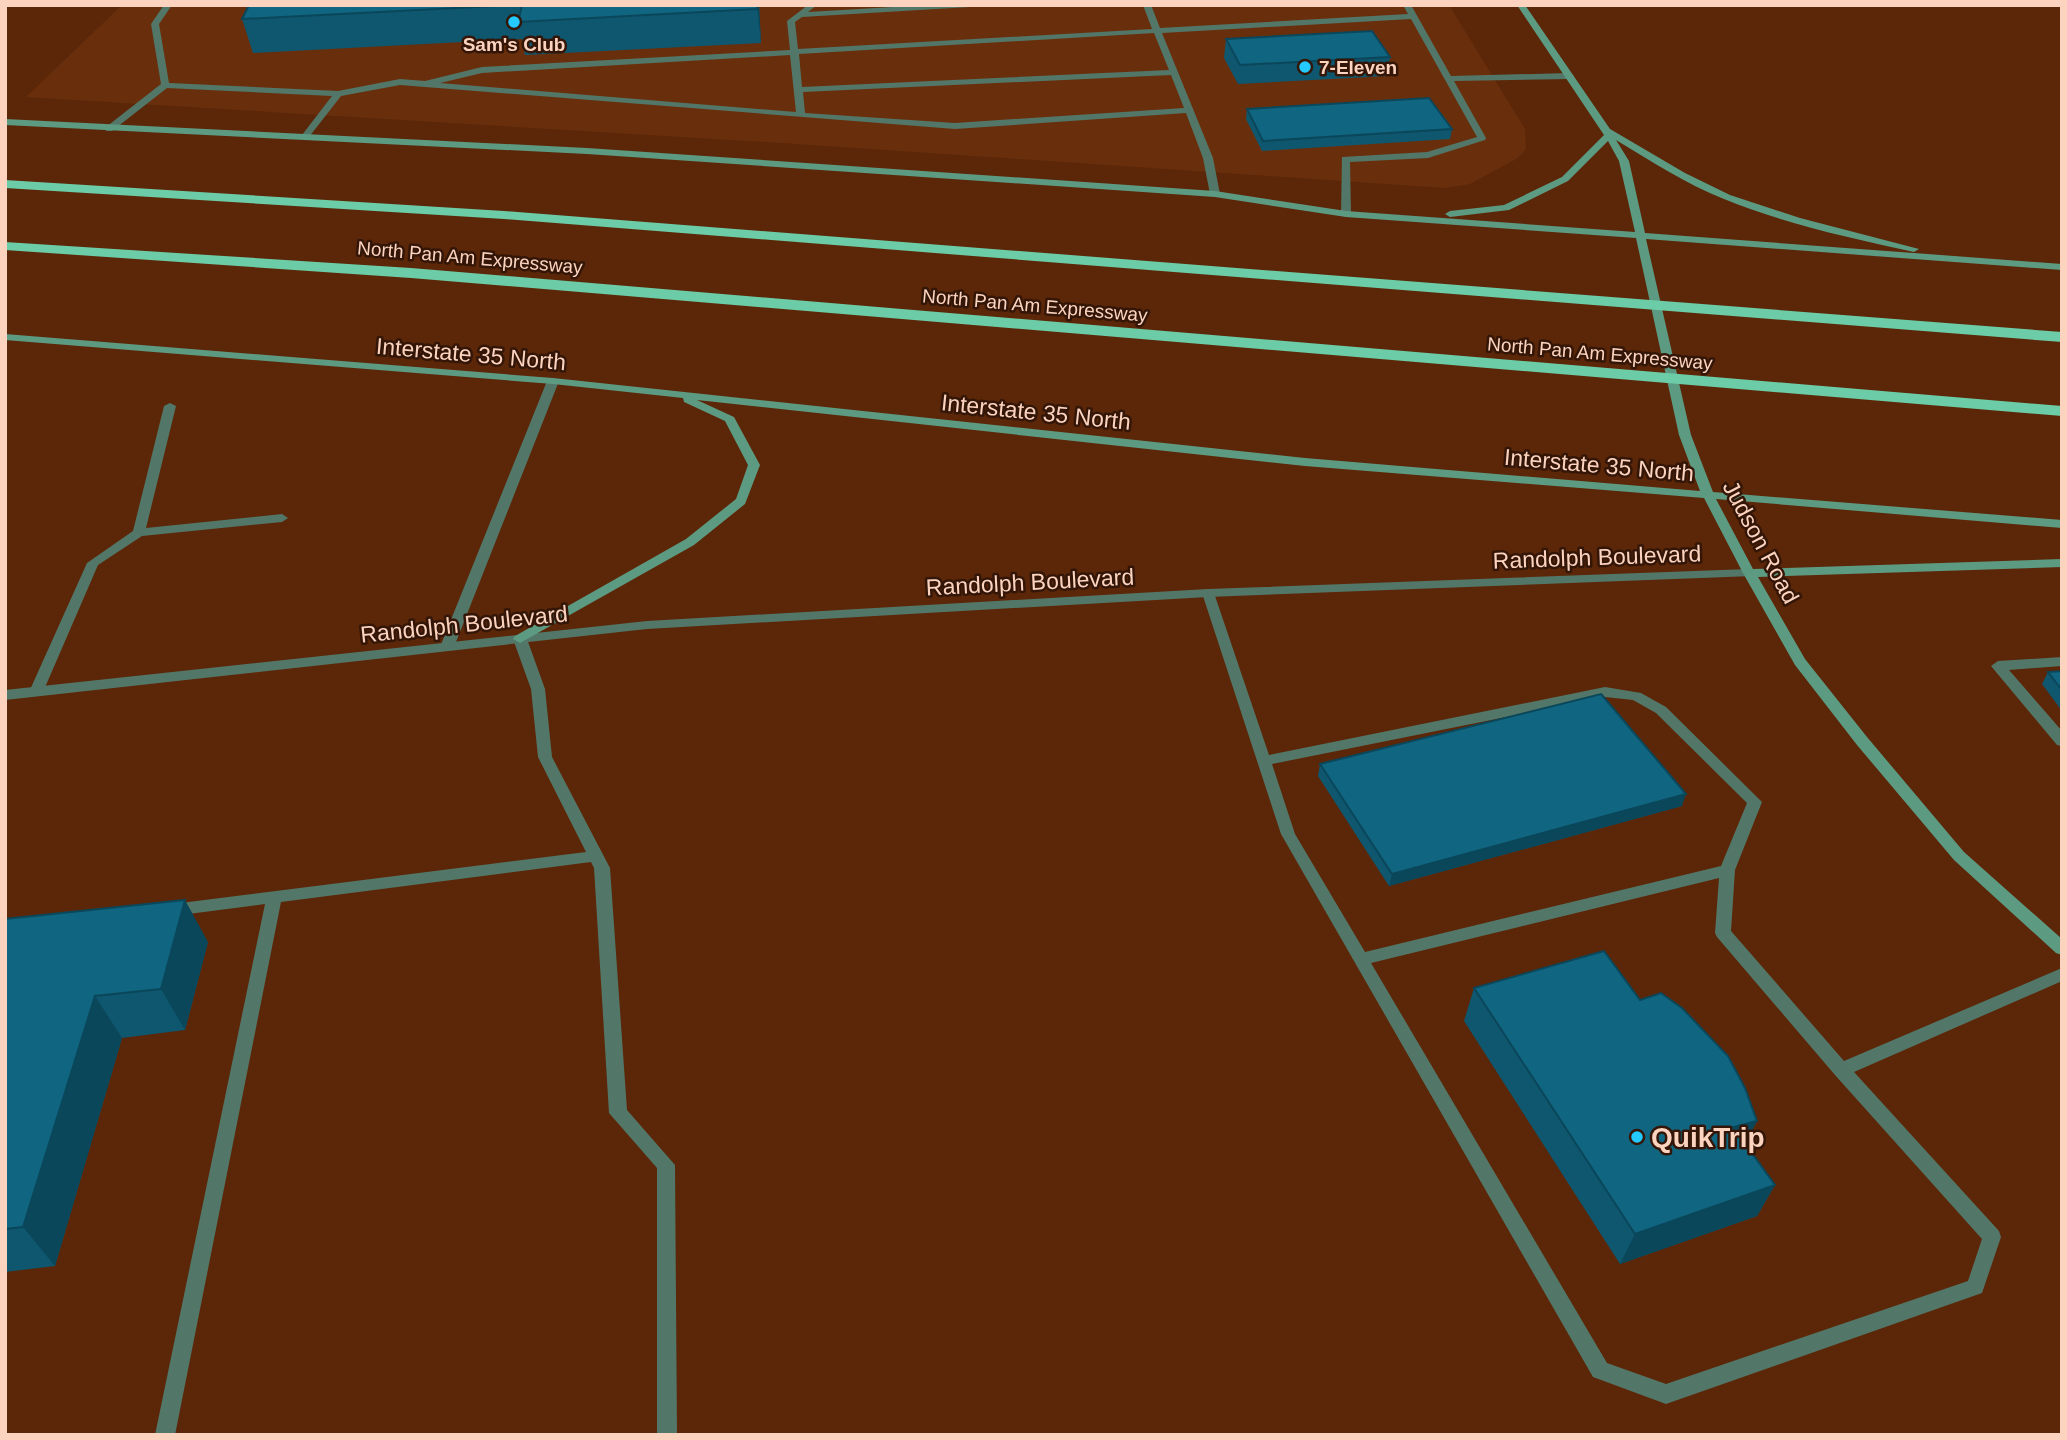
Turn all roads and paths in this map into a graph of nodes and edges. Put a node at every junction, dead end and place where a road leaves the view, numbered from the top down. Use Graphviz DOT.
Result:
graph roads {
  1 [pos="168,5"];
  2 [pos="813,5"];
  3 [pos="970,5"];
  4 [pos="1147,5"];
  5 [pos="1407,5"];
  6 [pos="1521,5"];
  7 [pos="802,15"];
  8 [pos="1413,16"];
  9 [pos="1158,33"];
  10 [pos="794,52"];
  11 [pos="1173,72"];
  12 [pos="1570,76"];
  13 [pos="1448,79"];
  14 [pos="165,85"];
  15 [pos="425,85"];
  16 [pos="798,90"];
  17 [pos="338,94"];
  18 [pos="1189,110"];
  19 [pos="801,115"];
  20 [pos="5,122"];
  21 [pos="109,129"];
  22 [pos="1607,132"];
  23 [pos="306,135"];
  24 [pos="5,184"];
  25 [pos="1215,194"];
  26 [pos="1346,214"];
  27 [pos="1413,218"];
  28 [pos="1641,235"];
  29 [pos="5,246"];
  30 [pos="1970,261"];
  31 [pos="2062,267"];
  32 [pos="5,337"];
  33 [pos="2062,337"];
  34 [pos="554,382"];
  35 [pos="673,394"];
  36 [pos="170,406"];
  37 [pos="2059,411"];
  38 [pos="1708,495"];
  39 [pos="282,518"];
  40 [pos="2062,524"];
  41 [pos="139,533"];
  42 [pos="2062,563"];
  43 [pos="1749,573"];
  44 [pos="1208,593"];
  45 [pos="520,639"];
  46 [pos="447,647"];
  47 [pos="2062,661"];
  48 [pos="36,692"];
  49 [pos="5,695"];
  50 [pos="2062,741"];
  51 [pos="1264,761"];
  52 [pos="596,856"];
  53 [pos="1727,870"];
  54 [pos="274,897"];
  55 [pos="153,913"];
  56 [pos="2062,949"];
  57 [pos="1361,959"];
  58 [pos="2062,974"];
  59 [pos="1841,1070"];
  60 [pos="165,1435"];
  61 [pos="667,1435"];
  1 -- 14 [label="street"];
  2 -- 7 [label="street"];
  3 -- 7 [label="street"];
  4 -- 9 [label="street"];
  5 -- 8 [label="street"];
  6 -- 12 [label="main road, Judson Road"];
  7 -- 10 [label="street"];
  8 -- 9 [label="street"];
  8 -- 13 [label="street"];
  9 -- 10 [label="street"];
  9 -- 11 [label="street"];
  10 -- 15 [label="street"];
  10 -- 16 [label="street"];
  11 -- 16 [label="street"];
  11 -- 18 [label="street"];
  12 -- 13 [label="street"];
  12 -- 22 [label="main road, Judson Road"];
  13 -- 26 [label="street"];
  14 -- 17 [label="street"];
  14 -- 21 [label="street"];
  15 -- 17 [label="street"];
  15 -- 19 [label="street"];
  16 -- 19 [label="street"];
  17 -- 23 [label="street"];
  18 -- 19 [label="street"];
  18 -- 25 [label="street"];
  20 -- 21 [label="main road"];
  21 -- 23 [label="main road"];
  22 -- 27 [label="main road"];
  22 -- 28 [label="main road, Judson Road"];
  22 -- 30 [label="main road"];
  23 -- 25 [label="main road"];
  24 -- 33 [label="highway, North Pan Am Expressway"];
  25 -- 26 [label="main road"];
  26 -- 27 [label="main road"];
  27 -- 28 [label="main road"];
  28 -- 30 [label="main road"];
  28 -- 38 [label="main road, Judson Road"];
  29 -- 37 [label="highway, North Pan Am Expressway"];
  30 -- 31 [label="main road"];
  32 -- 34 [label="main road, Interstate 35 North"];
  34 -- 35 [label="main road, Interstate 35 North"];
  34 -- 46 [label="street"];
  35 -- 38 [label="main road, Interstate 35 North"];
  35 -- 45 [label="main road"];
  36 -- 41 [label="street"];
  38 -- 40 [label="main road, Interstate 35 North"];
  38 -- 43 [label="main road, Judson Road"];
  39 -- 41 [label="street"];
  41 -- 48 [label="street"];
  42 -- 43 [label="main road, Randolph Boulevard"];
  43 -- 44 [label="street, Randolph Boulevard"];
  43 -- 56 [label="main road, Judson Road"];
  44 -- 45 [label="street, Randolph Boulevard"];
  44 -- 51 [label="street"];
  45 -- 46 [label="street, Randolph Boulevard"];
  45 -- 52 [label="street"];
  46 -- 48 [label="street, Randolph Boulevard"];
  47 -- 50 [label="street"];
  48 -- 49 [label="street, Randolph Boulevard"];
  51 -- 53 [label="street"];
  51 -- 57 [label="street"];
  52 -- 54 [label="street"];
  52 -- 61 [label="street"];
  53 -- 57 [label="street"];
  53 -- 59 [label="street"];
  54 -- 55 [label="street"];
  54 -- 60 [label="street"];
  57 -- 59 [label="street"];
  58 -- 59 [label="street"];
}
